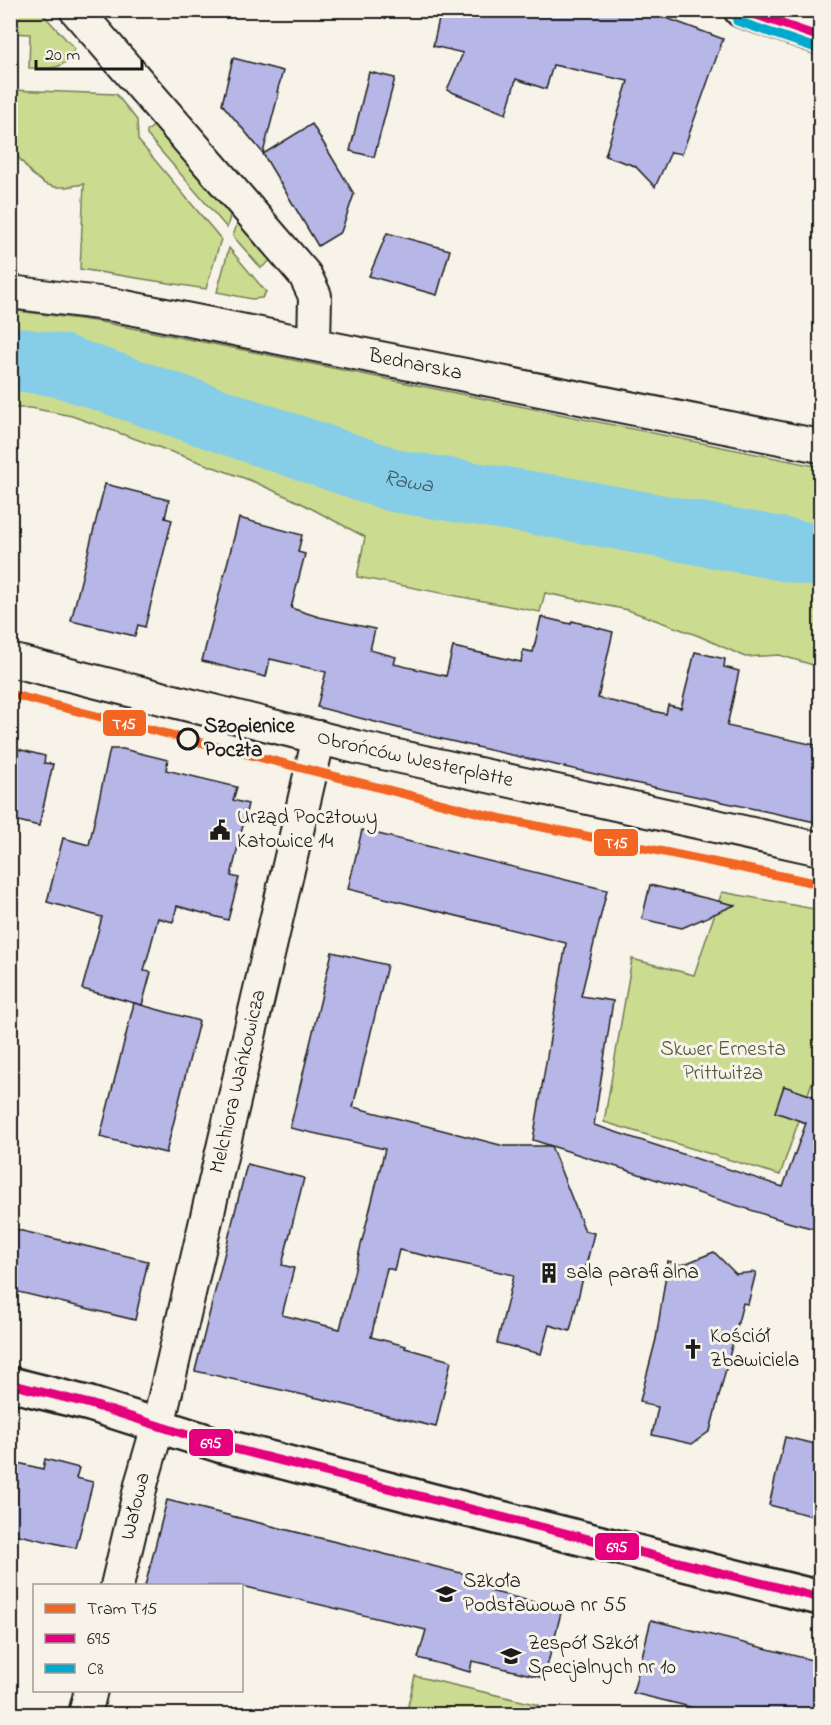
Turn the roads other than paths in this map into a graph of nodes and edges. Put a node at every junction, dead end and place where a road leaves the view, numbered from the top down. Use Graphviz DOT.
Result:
graph roads {
  1 [pos="76,10"];
  2 [pos="741,10"];
  3 [pos="820,37"];
  4 [pos="10,292"];
  5 [pos="314,344"];
  6 [pos="820,446"];
  7 [pos="10,660"];
  8 [pos="319,737"];
  9 [pos="820,849"];
  10 [pos="10,1384"];
  11 [pos="158,1426"];
  12 [pos="117,1584"];
  13 [pos="820,1598"];
  14 [pos="90,1692"];
  15 [pos="85,1714"];
  1 -- 5 [label="street"];
  2 -- 3 [label="street"];
  4 -- 5 [label="street, Bednarska"];
  5 -- 6 [label="street, Bednarska"];
  7 -- 8 [label="street, Obrońców Westerplatte"];
  8 -- 9 [label="street, Obrońców Westerplatte"];
  8 -- 11 [label="street, Melchiora Wańkowicza"];
  10 -- 11 [label="street"];
  11 -- 12 [label="street, Wałowa"];
  11 -- 13 [label="street"];
  14 -- 15 [label="street"];
}
